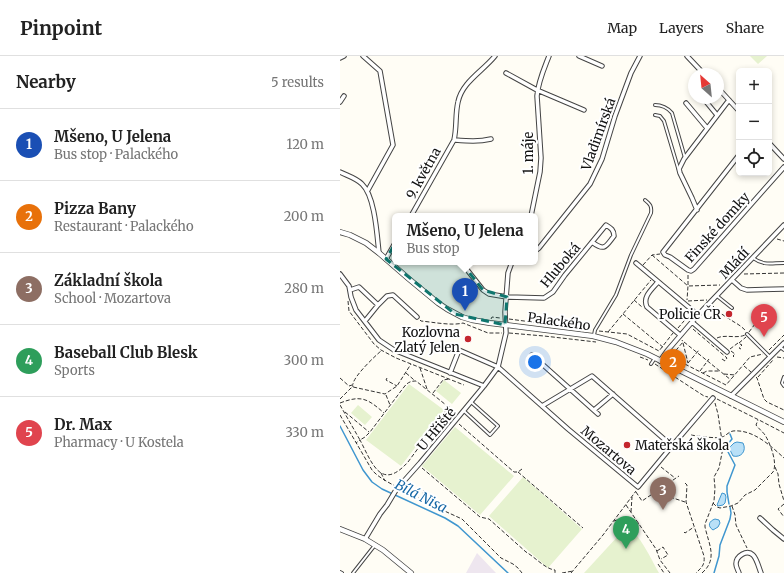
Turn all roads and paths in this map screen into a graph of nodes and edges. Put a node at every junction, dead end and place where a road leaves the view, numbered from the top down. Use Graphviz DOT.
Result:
graph roads {
  1 [pos="344,56"];
  2 [pos="363,56"];
  3 [pos="495,56"];
  4 [pos="549,56"];
  5 [pos="580,56"];
  6 [pos="640,56"];
  7 [pos="687,56"];
  8 [pos="340,58"];
  9 [pos="602,66"];
  10 [pos="698,68"];
  11 [pos="506,73"];
  12 [pos="537,90"];
  13 [pos="724,95"];
  14 [pos="344,96"];
  15 [pos="729,100"];
  16 [pos="340,102"];
  17 [pos="686,102"];
  18 [pos="708,104"];
  19 [pos="655,105"];
  20 [pos="736,108"];
  21 [pos="584,110"];
  22 [pos="655,115"];
  23 [pos="717,115"];
  24 [pos="707,128"];
  25 [pos="491,139"];
  26 [pos="454,140"];
  27 [pos="772,146"];
  28 [pos="685,158"];
  29 [pos="736,159"];
  30 [pos="784,159"];
  31 [pos="784,167"];
  32 [pos="679,171"];
  33 [pos="340,172"];
  34 [pos="368,190"];
  35 [pos="645,200"];
  36 [pos="697,210"];
  37 [pos="413,213"];
  38 [pos="533,213"];
  39 [pos="784,225"];
  40 [pos="340,232"];
  41 [pos="776,239"];
  42 [pos="784,241"];
  43 [pos="592,242"];
  44 [pos="392,248"];
  45 [pos="538,249"];
  46 [pos="379,252"];
  47 [pos="665,254"];
  48 [pos="652,255"];
  49 [pos="753,258"];
  50 [pos="386,259"];
  51 [pos="636,263"];
  52 [pos="784,263"];
  53 [pos="392,264"];
  54 [pos="393,265"];
  55 [pos="463,265"];
  56 [pos="511,265"];
  57 [pos="643,265"];
  58 [pos="688,270"];
  59 [pos="784,273"];
  60 [pos="340,274"];
  61 [pos="741,276"];
  62 [pos="653,277"];
  63 [pos="732,280"];
  64 [pos="658,282"];
  65 [pos="688,286"];
  66 [pos="721,288"];
  67 [pos="784,289"];
  68 [pos="350,290"];
  69 [pos="716,296"];
  70 [pos="507,297"];
  71 [pos="684,301"];
  72 [pos="687,301"];
  73 [pos="706,304"];
  74 [pos="378,305"];
  75 [pos="713,306"];
  76 [pos="732,308"];
  77 [pos="693,311"];
  78 [pos="623,314"];
  79 [pos="698,315"];
  80 [pos="416,317"];
  81 [pos="364,321"];
  82 [pos="692,322"];
  83 [pos="505,325"];
  84 [pos="767,326"];
  85 [pos="689,330"];
  86 [pos="675,331"];
  87 [pos="506,333"];
  88 [pos="748,335"];
  89 [pos="784,335"];
  90 [pos="593,336"];
  91 [pos="681,337"];
  92 [pos="712,340"];
  93 [pos="597,342"];
  94 [pos="683,342"];
  95 [pos="738,343"];
  96 [pos="784,343"];
  97 [pos="691,344"];
  98 [pos="689,346"];
  99 [pos="662,347"];
  100 [pos="780,347"];
  101 [pos="741,349"];
  102 [pos="699,350"];
  103 [pos="784,350"];
  104 [pos="667,351"];
  105 [pos="769,351"];
  106 [pos="697,353"];
  107 [pos="766,353"];
  108 [pos="726,354"];
  109 [pos="672,355"];
  110 [pos="532,356"];
  111 [pos="640,357"];
  112 [pos="734,357"];
  113 [pos="770,357"];
  114 [pos="776,357"];
  115 [pos="784,358"];
  116 [pos="709,360"];
  117 [pos="721,360"];
  118 [pos="653,361"];
  119 [pos="660,361"];
  120 [pos="708,362"];
  121 [pos="411,364"];
  122 [pos="688,364"];
  123 [pos="419,366"];
  124 [pos="717,366"];
  125 [pos="498,367"];
  126 [pos="715,368"];
  127 [pos="720,371"];
  128 [pos="700,372"];
  129 [pos="405,373"];
  130 [pos="450,373"];
  131 [pos="702,373"];
  132 [pos="723,374"];
  133 [pos="735,375"];
  134 [pos="444,376"];
  135 [pos="784,377"];
  136 [pos="340,378"];
  137 [pos="387,378"];
  138 [pos="450,379"];
  139 [pos="443,380"];
  140 [pos="731,380"];
  141 [pos="414,381"];
  142 [pos="352,384"];
  143 [pos="464,384"];
  144 [pos="349,386"];
  145 [pos="398,386"];
  146 [pos="484,386"];
  147 [pos="784,386"];
  148 [pos="353,387"];
  149 [pos="350,389"];
  150 [pos="570,389"];
  151 [pos="427,390"];
  152 [pos="385,394"];
  153 [pos="432,394"];
  154 [pos="613,394"];
  155 [pos="340,395"];
  156 [pos="731,396"];
  157 [pos="713,398"];
  158 [pos="340,399"];
  159 [pos="471,402"];
  160 [pos="340,404"];
  161 [pos="390,405"];
  162 [pos="446,405"];
  163 [pos="542,406"];
  164 [pos="594,410"];
  165 [pos="784,410"];
  166 [pos="464,411"];
  167 [pos="344,412"];
  168 [pos="384,413"];
  169 [pos="598,414"];
  170 [pos="340,415"];
  171 [pos="460,415"];
  172 [pos="759,420"];
  173 [pos="455,421"];
  174 [pos="784,422"];
  175 [pos="370,432"];
  176 [pos="784,433"];
  177 [pos="691,435"];
  178 [pos="722,437"];
  179 [pos="360,440"];
  180 [pos="356,443"];
  181 [pos="672,446"];
  182 [pos="770,446"];
  183 [pos="784,458"];
  184 [pos="658,464"];
  185 [pos="419,465"];
  186 [pos="775,466"];
  187 [pos="522,469"];
  188 [pos="518,472"];
  189 [pos="381,473"];
  190 [pos="679,476"];
  191 [pos="675,478"];
  192 [pos="386,481"];
  193 [pos="685,483"];
  194 [pos="638,487"];
  195 [pos="663,487"];
  196 [pos="397,488"];
  197 [pos="424,490"];
  198 [pos="636,491"];
  199 [pos="632,496"];
  200 [pos="784,501"];
  201 [pos="686,502"];
  202 [pos="427,503"];
  203 [pos="713,503"];
  204 [pos="784,504"];
  205 [pos="626,505"];
  206 [pos="732,505"];
  207 [pos="631,513"];
  208 [pos="784,517"];
  209 [pos="760,518"];
  210 [pos="614,522"];
  211 [pos="639,524"];
  212 [pos="695,527"];
  213 [pos="582,528"];
  214 [pos="340,529"];
  215 [pos="684,532"];
  216 [pos="365,539"];
  217 [pos="784,539"];
  218 [pos="375,545"];
  219 [pos="657,551"];
  220 [pos="749,553"];
  221 [pos="660,560"];
  222 [pos="658,564"];
  223 [pos="573,571"];
  224 [pos="353,573"];
  225 [pos="411,573"];
  226 [pos="522,573"];
  227 [pos="555,573"];
  228 [pos="562,573"];
  229 [pos="571,573"];
  230 [pos="664,573"];
  231 [pos="670,573"];
  232 [pos="696,573"];
  233 [pos="702,573"];
  234 [pos="739,573"];
  235 [pos="761,573"];
  1 -- 8 [label="street"];
  2 -- 34 [label="street"];
  3 -- 26 [label="street, 9. května"];
  4 -- 12 [label="street, 1. máje"];
  5 -- 9 [label="street"];
  6 -- 45 [label="street, Vladimírská"];
  7 -- 10 [label="street"];
  11 -- 12 [label="street"];
  12 -- 21 [label="street"];
  12 -- 38 [label="street, 1. máje"];
  13 -- 15 [label="street"];
  14 -- 16 [label="street"];
  15 -- 20 [label="street"];
  15 -- 23 [label="street"];
  17 -- 24 [label="street"];
  18 -- 23 [label="street"];
  19 -- 28 [label="lane"];
  22 -- 32 [label="lane"];
  23 -- 24 [label="street"];
  24 -- 28 [label="street"];
  25 -- 26 [label="street, 9. května"];
  26 -- 37 [label="street, 9. května"];
  27 -- 30 [label="street"];
  28 -- 32 [label="street"];
  29 -- 36 [label="street, Finské domky"];
  31 -- 58 [label="street, Finské domky"];
  32 -- 36 [label="street, Finské domky"];
  33 -- 34 [label="street"];
  34 -- 46 [label="street"];
  35 -- 90 [label="lane"];
  36 -- 47 [label="street, Finské domky"];
  39 -- 49 [label="street, Mládí"];
  40 -- 46 [label="street, Palackého"];
  41 -- 42 [label="path"];
  43 -- 43 [label="street, Hluboká"];
  43 -- 70 [label="street, Hluboká"];
  44 -- 50 [label="street"];
  46 -- 50 [label="street, Palackého"];
  47 -- 48 [label="path"];
  47 -- 58 [label="street, Finské domky"];
  48 -- 57 [label="path"];
  48 -- 65 [label="path"];
  49 -- 52 [label="lane"];
  49 -- 63 [label="street, Mládí"];
  50 -- 53 [label="street, Palackého"];
  51 -- 62 [label="street"];
  54 -- 83 [label="street, Palackého"];
  55 -- 70 [label="street, Hluboká"];
  56 -- 70 [label="street"];
  58 -- 65 [label="path"];
  59 -- 61 [label="path"];
  60 -- 68 [label="street"];
  62 -- 64 [label="street"];
  62 -- 78 [label="path"];
  63 -- 67 [label="street"];
  63 -- 69 [label="street, Mládí"];
  64 -- 77 [label="street"];
  64 -- 86 [label="street"];
  65 -- 66 [label="path"];
  65 -- 72 [label="path"];
  68 -- 74 [label="street"];
  68 -- 81 [label="street"];
  69 -- 76 [label="lane"];
  69 -- 79 [label="street, Mládí"];
  70 -- 83 [label="street"];
  71 -- 72 [label="path"];
  72 -- 73 [label="path"];
  74 -- 80 [label="street"];
  74 -- 81 [label="street"];
  75 -- 88 [label="path"];
  77 -- 79 [label="street"];
  77 -- 86 [label="path"];
  78 -- 99 [label="path"];
  78 -- 99 [label="path"];
  79 -- 82 [label="street, Mládí"];
  80 -- 87 [label="path"];
  81 -- 130 [label="street"];
  82 -- 91 [label="street, Mládí"];
  82 -- 92 [label="street"];
  83 -- 87 [label="street, U Hřiště"];
  83 -- 90 [label="street, Palackého"];
  84 -- 88 [label="path"];
  85 -- 108 [label="path"];
  86 -- 91 [label="street"];
  86 -- 99 [label="path"];
  87 -- 93 [label="path"];
  87 -- 125 [label="street, U Hřiště"];
  88 -- 92 [label="path"];
  88 -- 95 [label="path"];
  88 -- 107 [label="lane"];
  89 -- 105 [label="path"];
  90 -- 118 [label="street, Palackého"];
  91 -- 94 [label="path"];
  91 -- 104 [label="street, Mládí"];
  92 -- 108 [label="street"];
  94 -- 98 [label="path"];
  94 -- 109 [label="path"];
  94 -- 122 [label="path"];
  95 -- 101 [label="path"];
  95 -- 112 [label="path"];
  96 -- 100 [label="street"];
  97 -- 98 [label="path"];
  98 -- 106 [label="path"];
  99 -- 104 [label="path"];
  100 -- 103 [label="lane"];
  100 -- 113 [label="street"];
  102 -- 106 [label="path"];
  103 -- 114 [label="path"];
  104 -- 109 [label="path"];
  104 -- 119 [label="street, Mládí"];
  106 -- 120 [label="path"];
  106 -- 122 [label="path"];
  107 -- 113 [label="lane"];
  107 -- 133 [label="path"];
  108 -- 117 [label="path"];
  109 -- 122 [label="path"];
  110 -- 150 [label="street"];
  111 -- 118 [label="path"];
  113 -- 156 [label="street"];
  114 -- 115 [label="path"];
  114 -- 165 [label="path"];
  116 -- 120 [label="path"];
  118 -- 119 [label="street, Palackého"];
  118 -- 157 [label="path"];
  119 -- 156 [label="street, Palackého"];
  120 -- 126 [label="path"];
  120 -- 128 [label="path"];
  121 -- 123 [label="path"];
  121 -- 129 [label="path"];
  121 -- 142 [label="path"];
  122 -- 128 [label="path"];
  123 -- 134 [label="path"];
  123 -- 151 [label="path"];
  124 -- 126 [label="path"];
  125 -- 130 [label="street, Mozartova"];
  125 -- 146 [label="street, U Hřiště"];
  125 -- 163 [label="street, Mozartova"];
  126 -- 127 [label="path"];
  127 -- 131 [label="path"];
  127 -- 132 [label="path"];
  128 -- 131 [label="path"];
  129 -- 141 [label="path"];
  129 -- 145 [label="path"];
  130 -- 146 [label="street"];
  131 -- 140 [label="path"];
  132 -- 133 [label="path"];
  132 -- 140 [label="path"];
  133 -- 140 [label="path"];
  134 -- 138 [label="path"];
  134 -- 139 [label="path"];
  135 -- 147 [label="lane"];
  136 -- 144 [label="path"];
  137 -- 145 [label="path"];
  138 -- 139 [label="path"];
  138 -- 143 [label="path"];
  139 -- 153 [label="path"];
  141 -- 151 [label="path"];
  141 -- 161 [label="path"];
  142 -- 144 [label="path"];
  142 -- 148 [label="path"];
  144 -- 149 [label="path"];
  145 -- 152 [label="path"];
  146 -- 159 [label="street, U Hřiště"];
  148 -- 149 [label="path"];
  148 -- 152 [label="path"];
  149 -- 158 [label="path"];
  150 -- 154 [label="street"];
  150 -- 163 [label="street"];
  150 -- 164 [label="street"];
  151 -- 153 [label="path"];
  152 -- 161 [label="path"];
  153 -- 162 [label="path"];
  154 -- 164 [label="street"];
  154 -- 181 [label="street"];
  155 -- 158 [label="path"];
  156 -- 174 [label="street, Palackého"];
  157 -- 172 [label="path"];
  157 -- 178 [label="path"];
  157 -- 181 [label="street, Mozartova"];
  159 -- 166 [label="street, U Hřiště"];
  159 -- 166 [label="lane"];
  160 -- 167 [label="path"];
  160 -- 168 [label="path"];
  161 -- 168 [label="path"];
  162 -- 171 [label="path"];
  162 -- 189 [label="path"];
  163 -- 194 [label="street, Mozartova"];
  164 -- 169 [label="street"];
  166 -- 171 [label="street, U Hřiště"];
  167 -- 175 [label="path"];
  167 -- 179 [label="path"];
  168 -- 175 [label="path"];
  170 -- 180 [label="path"];
  171 -- 173 [label="street, U Hřiště"];
  172 -- 176 [label="path"];
  172 -- 182 [label="path"];
  173 -- 185 [label="street, U Hřiště"];
  173 -- 188 [label="path"];
  175 -- 179 [label="path"];
  177 -- 178 [label="path"];
  178 -- 182 [label="path"];
  178 -- 203 [label="path"];
  179 -- 180 [label="path"];
  179 -- 189 [label="path"];
  180 -- 192 [label="path"];
  181 -- 184 [label="street, Mozartova"];
  182 -- 183 [label="path"];
  182 -- 186 [label="path"];
  184 -- 191 [label="path"];
  184 -- 194 [label="street, Mozartova"];
  185 -- 196 [label="street, U Hřiště"];
  185 -- 227 [label="path"];
  186 -- 200 [label="path"];
  186 -- 206 [label="path"];
  187 -- 188 [label="path"];
  188 -- 213 [label="path"];
  189 -- 192 [label="path"];
  190 -- 191 [label="path"];
  191 -- 195 [label="path"];
  192 -- 196 [label="path"];
  193 -- 201 [label="path"];
  194 -- 198 [label="path"];
  195 -- 198 [label="path"];
  195 -- 201 [label="path"];
  196 -- 202 [label="path"];
  196 -- 216 [label="street, U Hřiště"];
  197 -- 202 [label="path"];
  198 -- 199 [label="path"];
  199 -- 205 [label="path"];
  199 -- 207 [label="path"];
  201 -- 212 [label="path"];
  202 -- 226 [label="path"];
  203 -- 206 [label="path"];
  203 -- 233 [label="path"];
  204 -- 208 [label="path"];
  205 -- 207 [label="path"];
  205 -- 210 [label="path"];
  206 -- 220 [label="path"];
  207 -- 211 [label="path"];
  209 -- 217 [label="street"];
  210 -- 211 [label="path"];
  210 -- 223 [label="path"];
  211 -- 219 [label="path"];
  212 -- 215 [label="path"];
  212 -- 232 [label="path"];
  214 -- 216 [label="street"];
  216 -- 218 [label="street"];
  218 -- 224 [label="lane"];
  218 -- 225 [label="street"];
  219 -- 221 [label="path"];
  219 -- 221 [label="path"];
  220 -- 234 [label="street"];
  220 -- 235 [label="street"];
  221 -- 231 [label="path"];
  222 -- 230 [label="path"];
  223 -- 228 [label="path"];
  223 -- 229 [label="path"];
}
